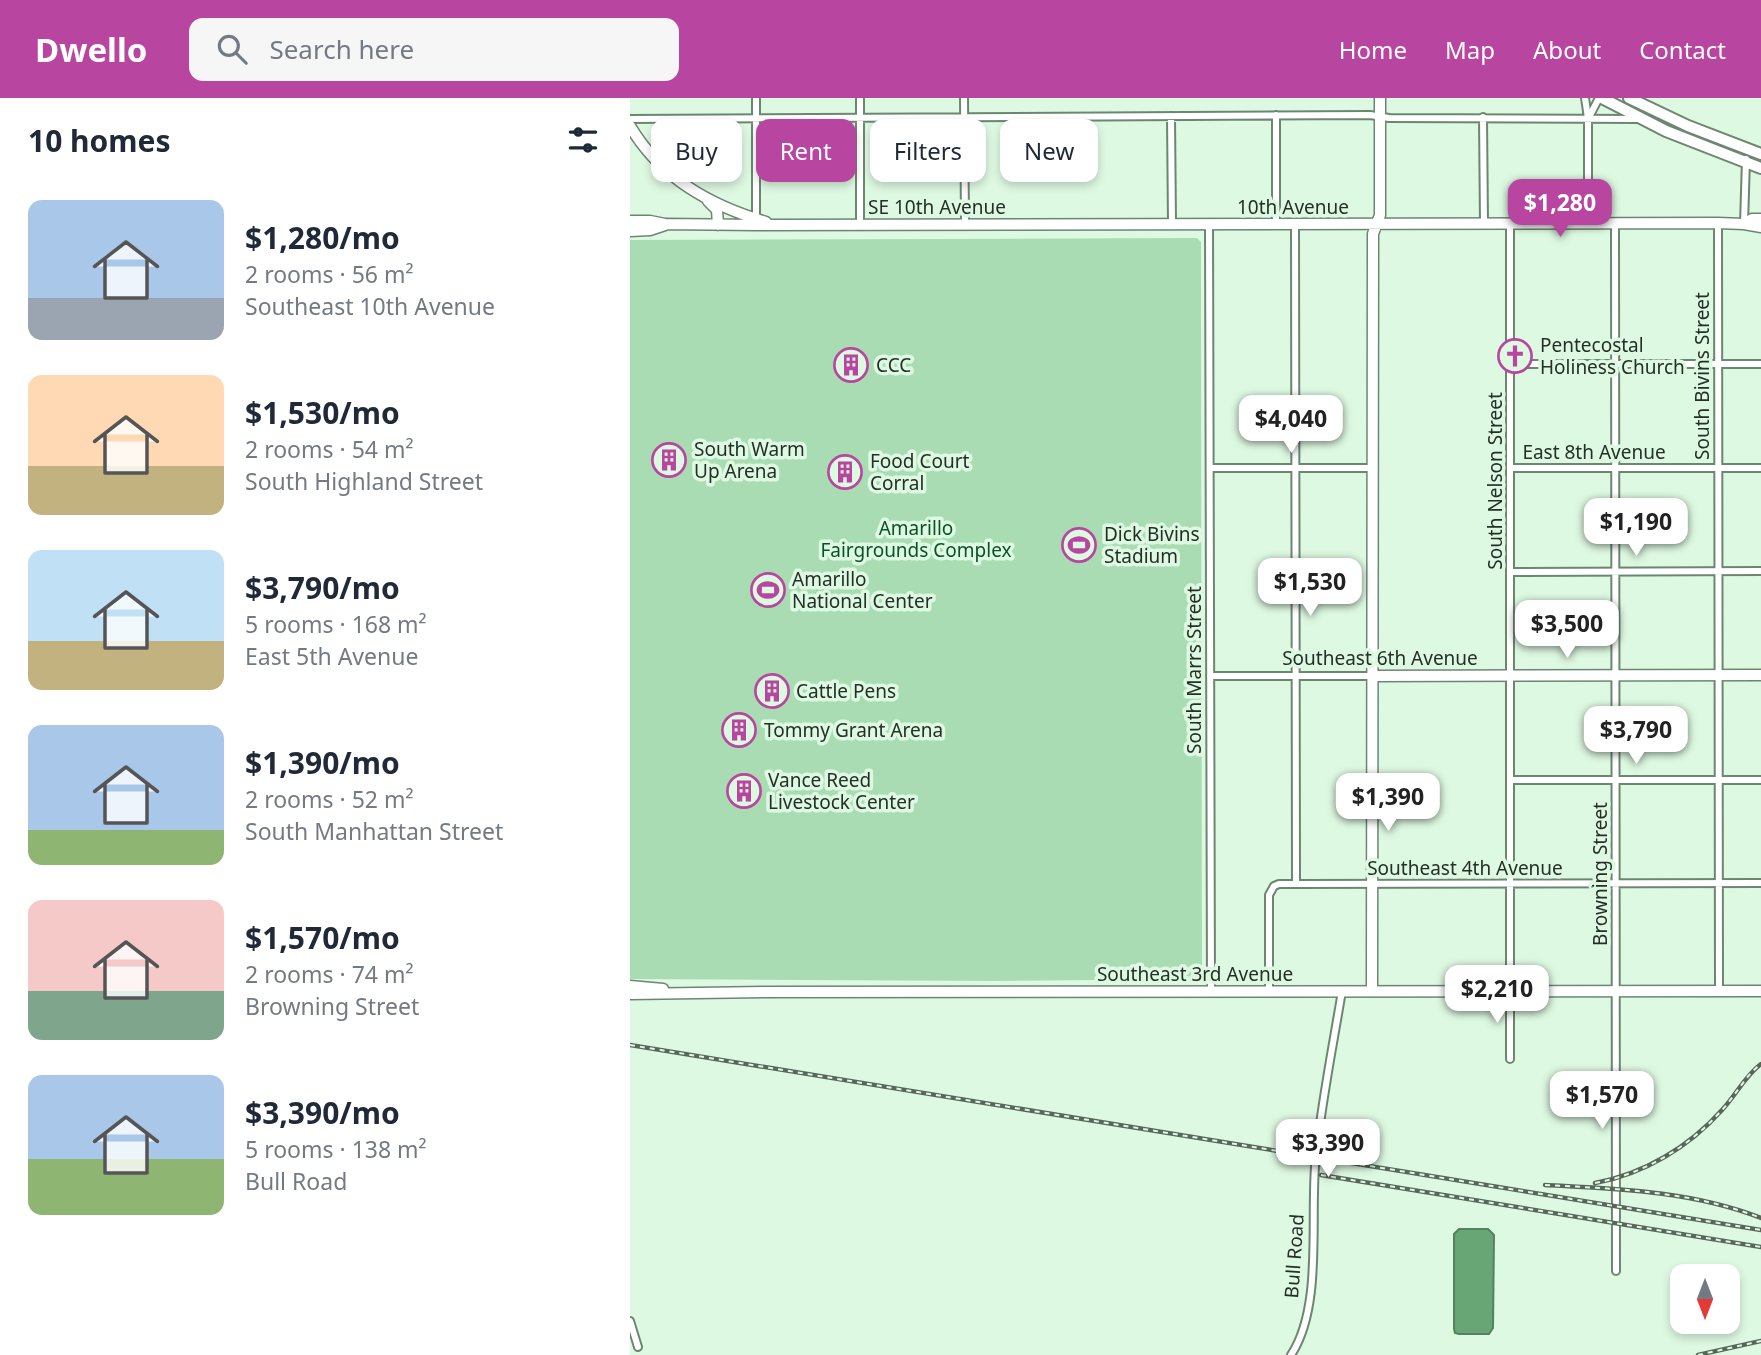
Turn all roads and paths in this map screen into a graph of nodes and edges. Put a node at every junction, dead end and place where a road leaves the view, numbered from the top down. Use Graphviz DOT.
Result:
graph roads {
  1 [pos="756,98"];
  2 [pos="860,98"];
  3 [pos="964,98"];
  4 [pos="1380,98"];
  5 [pos="1585,98"];
  6 [pos="1600,98"];
  7 [pos="1629,98"];
  8 [pos="1276,115"];
  9 [pos="964,116"];
  10 [pos="1171,116"];
  11 [pos="1380,116"];
  12 [pos="1483,117"];
  13 [pos="756,118"];
  14 [pos="860,118"];
  15 [pos="1588,118"];
  16 [pos="630,119"];
  17 [pos="1641,119"];
  18 [pos="630,126"];
  19 [pos="1755,152"];
  20 [pos="1745,162"];
  21 [pos="1761,168"];
  22 [pos="708,201"];
  23 [pos="1761,219"];
  24 [pos="756,222"];
  25 [pos="1718,223"];
  26 [pos="965,224"];
  27 [pos="1172,224"];
  28 [pos="1209,224"];
  29 [pos="1276,224"];
  30 [pos="1295,224"];
  31 [pos="1377,224"];
  32 [pos="1484,224"];
  33 [pos="1510,224"];
  34 [pos="1588,224"];
  35 [pos="1615,224"];
  36 [pos="1744,224"];
  37 [pos="718,225"];
  38 [pos="860,225"];
  39 [pos="1761,227"];
  40 [pos="631,229"];
  41 [pos="1511,364"];
  42 [pos="1615,364"];
  43 [pos="1718,364"];
  44 [pos="1761,364"];
  45 [pos="1210,468"];
  46 [pos="1296,468"];
  47 [pos="1372,468"];
  48 [pos="1511,468"];
  49 [pos="1615,468"];
  50 [pos="1718,468"];
  51 [pos="1761,468"];
  52 [pos="1615,571"];
  53 [pos="1719,571"];
  54 [pos="1761,571"];
  55 [pos="1511,572"];
  56 [pos="1210,676"];
  57 [pos="1296,676"];
  58 [pos="1372,676"];
  59 [pos="1511,676"];
  60 [pos="1615,676"];
  61 [pos="1719,676"];
  62 [pos="1761,676"];
  63 [pos="1718,779"];
  64 [pos="1511,780"];
  65 [pos="1615,780"];
  66 [pos="1761,780"];
  67 [pos="1761,883"];
  68 [pos="1296,884"];
  69 [pos="1373,884"];
  70 [pos="1511,884"];
  71 [pos="1615,884"];
  72 [pos="1719,884"];
  73 [pos="630,986"];
  74 [pos="1616,990"];
  75 [pos="1719,990"];
  76 [pos="1210,991"];
  77 [pos="1269,991"];
  78 [pos="1342,991"];
  79 [pos="1372,991"];
  80 [pos="1510,991"];
  81 [pos="1761,991"];
  82 [pos="673,992"];
  83 [pos="630,994"];
  84 [pos="1510,1059"];
  85 [pos="1616,1271"];
  86 [pos="630,1321"];
  87 [pos="638,1347"];
  88 [pos="1291,1355"];
  1 -- 13 [label="street"];
  2 -- 14 [label="street"];
  3 -- 9 [label="street"];
  4 -- 11 [label="main road"];
  5 -- 15 [label="street"];
  6 -- 15 [label="street"];
  6 -- 17 [label="main road"];
  7 -- 19 [label="main road"];
  8 -- 10 [label="street"];
  8 -- 11 [label="street"];
  8 -- 29 [label="street"];
  9 -- 10 [label="street"];
  9 -- 14 [label="street"];
  9 -- 26 [label="street"];
  10 -- 27 [label="street"];
  11 -- 12 [label="street"];
  11 -- 31 [label="main road"];
  12 -- 15 [label="street"];
  12 -- 32 [label="street"];
  13 -- 14 [label="street"];
  13 -- 16 [label="street"];
  13 -- 24 [label="street"];
  14 -- 38 [label="street"];
  15 -- 17 [label="street"];
  15 -- 34 [label="street"];
  17 -- 20 [label="main road"];
  18 -- 22 [label="main road"];
  19 -- 20 [label="street"];
  20 -- 21 [label="main road"];
  20 -- 36 [label="street"];
  22 -- 24 [label="main road"];
  22 -- 37 [label="main road"];
  23 -- 36 [label="main road"];
  24 -- 37 [label="main road"];
  24 -- 38 [label="main road, SE 10th Avenue"];
  25 -- 35 [label="main road, 10th Avenue"];
  25 -- 36 [label="main road, 10th Avenue"];
  25 -- 43 [label="street, South Bivins Street"];
  26 -- 27 [label="main road, SE 10th Avenue"];
  26 -- 38 [label="main road, SE 10th Avenue"];
  27 -- 28 [label="main road, SE 10th Avenue"];
  28 -- 29 [label="main road, 10th Avenue"];
  28 -- 45 [label="street, South Marrs Street"];
  29 -- 30 [label="main road, 10th Avenue"];
  30 -- 31 [label="main road, 10th Avenue"];
  30 -- 46 [label="street"];
  31 -- 32 [label="main road, 10th Avenue"];
  31 -- 47 [label="main road"];
  32 -- 33 [label="main road, 10th Avenue"];
  33 -- 34 [label="main road, 10th Avenue"];
  33 -- 41 [label="street, South Nelson Street"];
  34 -- 35 [label="main road, 10th Avenue"];
  35 -- 42 [label="street, Browning Street"];
  36 -- 39 [label="main road"];
  37 -- 40 [label="main road"];
  41 -- 42 [label="street"];
  41 -- 48 [label="street, South Nelson Street"];
  42 -- 43 [label="street"];
  42 -- 49 [label="street, Browning Street"];
  43 -- 44 [label="street"];
  43 -- 50 [label="street, South Bivins Street"];
  45 -- 46 [label="street"];
  45 -- 56 [label="street, South Marrs Street"];
  46 -- 47 [label="street"];
  46 -- 57 [label="street"];
  47 -- 58 [label="main road"];
  48 -- 49 [label="street, East 8th Avenue"];
  48 -- 55 [label="street, South Nelson Street"];
  49 -- 50 [label="street, East 8th Avenue"];
  49 -- 52 [label="street, Browning Street"];
  50 -- 51 [label="street, East 8th Avenue"];
  50 -- 53 [label="street, South Bivins Street"];
  52 -- 53 [label="street"];
  52 -- 55 [label="street"];
  52 -- 60 [label="street, Browning Street"];
  53 -- 54 [label="street"];
  53 -- 61 [label="street, South Bivins Street"];
  55 -- 59 [label="street, South Nelson Street"];
  56 -- 57 [label="street, Southeast 6th Avenue"];
  56 -- 76 [label="street, South Marrs Street"];
  57 -- 58 [label="street, Southeast 6th Avenue"];
  57 -- 68 [label="street"];
  58 -- 59 [label="main road, Southeast 6th Avenue"];
  58 -- 69 [label="main road"];
  59 -- 60 [label="main road, Southeast 6th Avenue"];
  59 -- 64 [label="street, South Nelson Street"];
  60 -- 61 [label="main road, Southeast 6th Avenue"];
  60 -- 65 [label="street, Browning Street"];
  61 -- 62 [label="main road, Southeast 6th Avenue"];
  61 -- 63 [label="street, South Bivins Street"];
  63 -- 65 [label="street"];
  63 -- 66 [label="street"];
  63 -- 72 [label="street, South Bivins Street"];
  64 -- 65 [label="street"];
  64 -- 70 [label="street, South Nelson Street"];
  65 -- 71 [label="street, Browning Street"];
  67 -- 72 [label="street, Southeast 4th Avenue"];
  68 -- 69 [label="street, Southeast 4th Avenue"];
  68 -- 77 [label="street"];
  69 -- 70 [label="street, Southeast 4th Avenue"];
  69 -- 79 [label="main road"];
  70 -- 71 [label="street, Southeast 4th Avenue"];
  70 -- 80 [label="street, South Nelson Street"];
  71 -- 72 [label="street, Southeast 4th Avenue"];
  71 -- 74 [label="street, Browning Street"];
  72 -- 75 [label="street, South Bivins Street"];
  73 -- 82 [label="main road"];
  74 -- 75 [label="main road, Southeast 3rd Avenue"];
  74 -- 80 [label="main road, Southeast 3rd Avenue"];
  74 -- 85 [label="street, Browning Street"];
  75 -- 81 [label="main road, Southeast 3rd Avenue"];
  76 -- 77 [label="main road, Southeast 3rd Avenue"];
  76 -- 82 [label="main road, Southeast 3rd Avenue"];
  77 -- 78 [label="main road, Southeast 3rd Avenue"];
  78 -- 79 [label="main road, Southeast 3rd Avenue"];
  78 -- 88 [label="street, Bull Road"];
  79 -- 80 [label="main road, Southeast 3rd Avenue"];
  80 -- 84 [label="street, South Nelson Street"];
  82 -- 83 [label="main road, Southeast 3rd Avenue"];
  86 -- 87 [label="street"];
}
